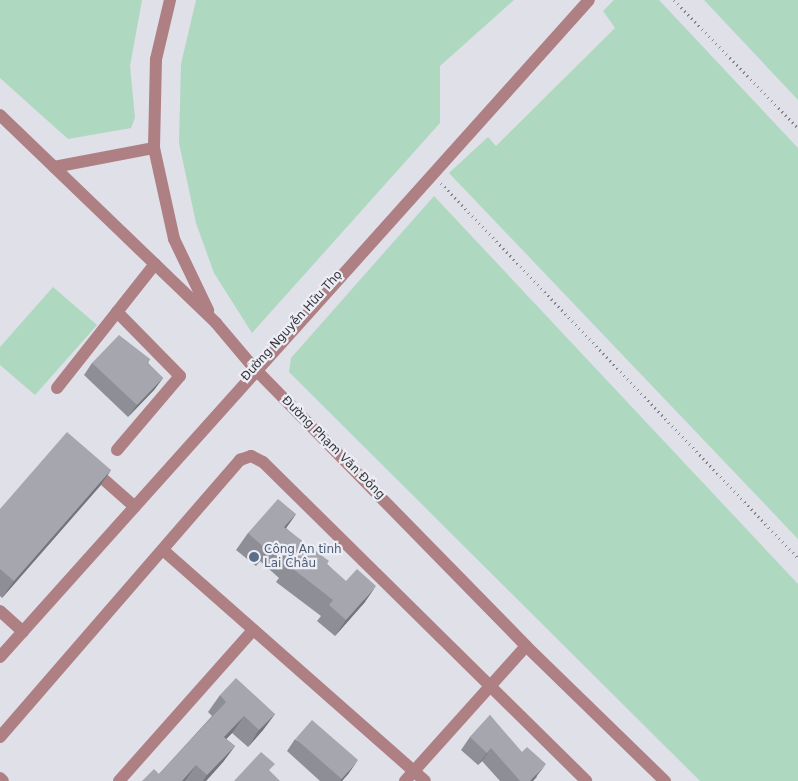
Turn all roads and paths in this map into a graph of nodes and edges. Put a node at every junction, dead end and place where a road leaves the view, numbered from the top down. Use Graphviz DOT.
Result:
graph roads {
  1 [pos="170,0"];
  2 [pos="589,0"];
  3 [pos="674,0"];
  4 [pos="0,115"];
  5 [pos="798,128"];
  6 [pos="154,148"];
  7 [pos="54,168"];
  8 [pos="430,172"];
  9 [pos="155,264"];
  10 [pos="117,312"];
  11 [pos="216,323"];
  12 [pos="254,368"];
  13 [pos="57,388"];
  14 [pos="117,450"];
  15 [pos="81,458"];
  16 [pos="135,507"];
  17 [pos="163,550"];
  18 [pos="798,558"];
  19 [pos="0,611"];
  20 [pos="253,630"];
  21 [pos="23,632"];
  22 [pos="526,646"];
  23 [pos="0,657"];
  24 [pos="489,688"];
  25 [pos="0,737"];
  26 [pos="414,771"];
  27 [pos="0,778"];
  28 [pos="3,781"];
  29 [pos="119,781"];
  30 [pos="405,781"];
  31 [pos="425,781"];
  32 [pos="586,781"];
  33 [pos="665,781"];
  1 -- 6 [label="street"];
  2 -- 8 [label="street, Đường Nguyễn Hữu Thọ"];
  3 -- 5 [label="path"];
  4 -- 7 [label="street, Đường Phạm Văn Đồng"];
  6 -- 7 [label="street"];
  6 -- 11 [label="street"];
  7 -- 9 [label="street, Đường Phạm Văn Đồng"];
  8 -- 12 [label="street, Đường Nguyễn Hữu Thọ"];
  8 -- 18 [label="path"];
  9 -- 10 [label="street"];
  9 -- 11 [label="street, Đường Phạm Văn Đồng"];
  10 -- 13 [label="street"];
  10 -- 14 [label="street"];
  11 -- 12 [label="street, Đường Phạm Văn Đồng"];
  12 -- 16 [label="street, Đường Nguyễn Hữu Thọ"];
  12 -- 22 [label="street, Đường Phạm Văn Đồng"];
  15 -- 16 [label="street"];
  16 -- 21 [label="street, Đường Nguyễn Hữu Thọ"];
  17 -- 20 [label="street"];
  17 -- 24 [label="street"];
  17 -- 25 [label="street"];
  19 -- 21 [label="street"];
  20 -- 26 [label="street"];
  20 -- 29 [label="street"];
  21 -- 23 [label="street, Đường Nguyễn Hữu Thọ"];
  22 -- 24 [label="street"];
  22 -- 33 [label="street, Đường Phạm Văn Đồng"];
  24 -- 26 [label="street"];
  24 -- 32 [label="street"];
  26 -- 30 [label="street"];
  26 -- 31 [label="street"];
  27 -- 28 [label="street"];
}
